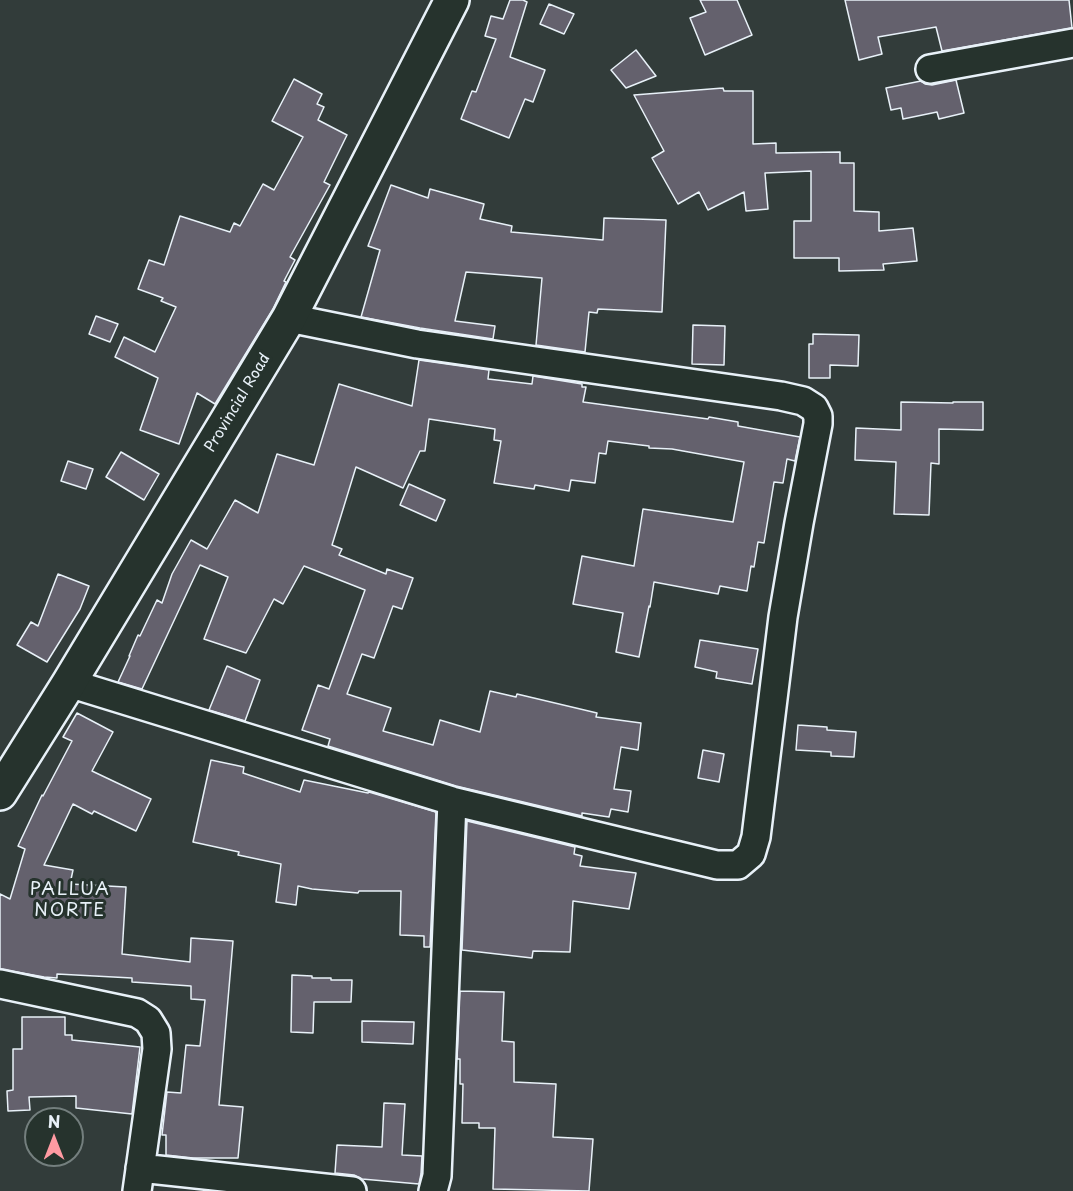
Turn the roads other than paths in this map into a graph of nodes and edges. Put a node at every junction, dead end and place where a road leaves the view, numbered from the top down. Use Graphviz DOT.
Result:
graph roads {
  1 [pos="452,0"];
  2 [pos="1073,43"];
  3 [pos="930,69"];
  4 [pos="289,318"];
  5 [pos="69,683"];
  6 [pos="0,793"];
  7 [pos="452,801"];
  8 [pos="0,984"];
  9 [pos="139,1179"];
  10 [pos="352,1191"];
  11 [pos="433,1191"];
  1 -- 4 [label="main road, Provincial Road"];
  2 -- 3 [label="street"];
  4 -- 5 [label="main road, Provincial Road"];
  4 -- 7 [label="street"];
  5 -- 6 [label="main road, Provincial Road"];
  5 -- 7 [label="street"];
  7 -- 11 [label="street"];
  8 -- 9 [label="street"];
  9 -- 10 [label="street"];
}
